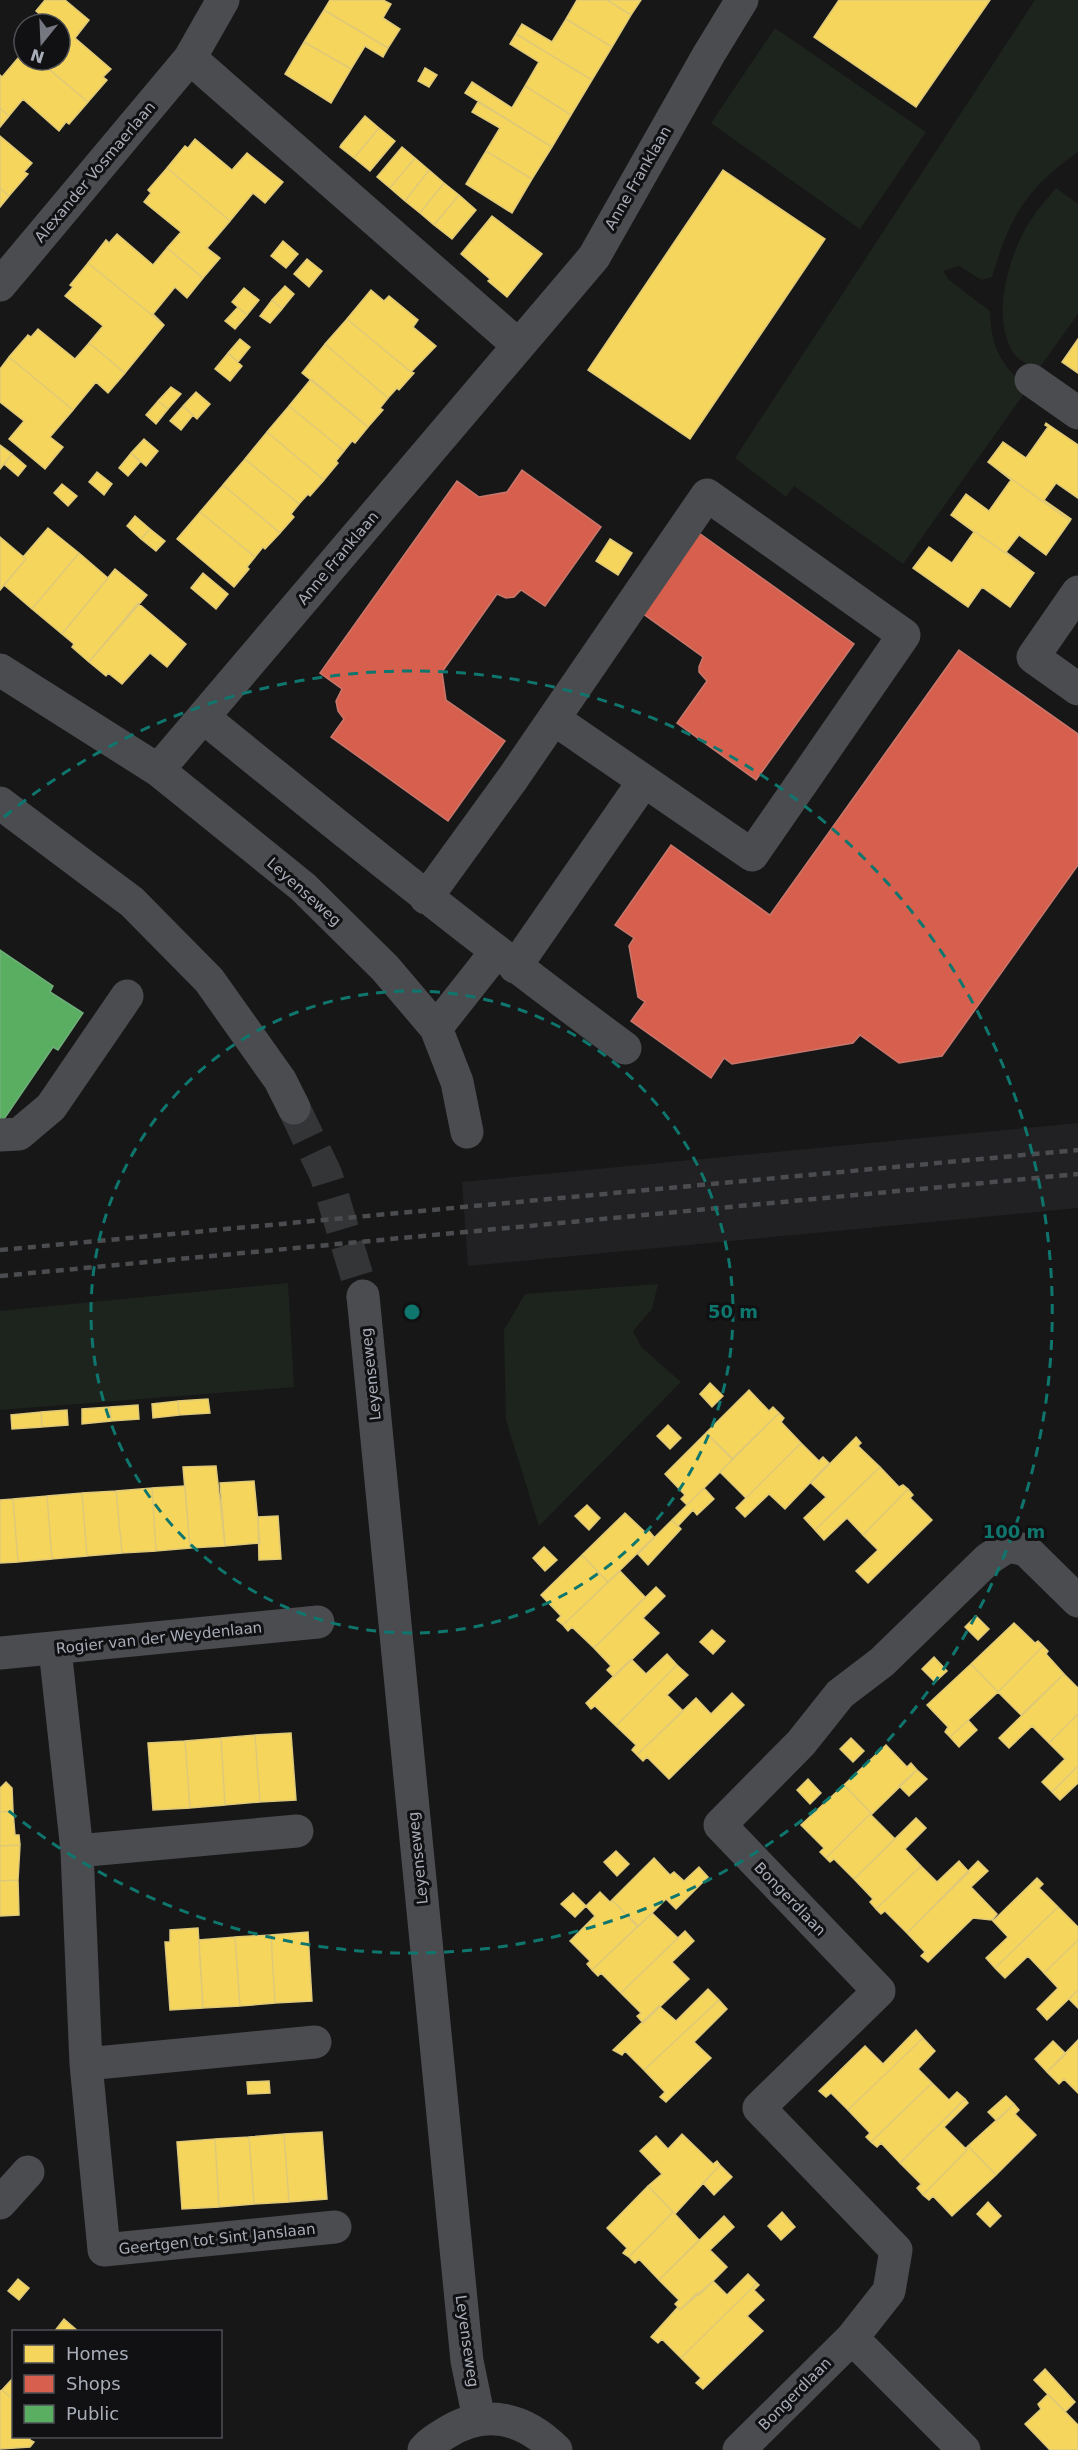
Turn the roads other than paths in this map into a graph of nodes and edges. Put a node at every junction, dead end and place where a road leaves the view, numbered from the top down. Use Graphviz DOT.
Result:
graph roads {
  1 [pos="223,0"];
  2 [pos="742,0"];
  3 [pos="190,58"];
  4 [pos="0,285"];
  5 [pos="518,345"];
  6 [pos="1031,380"];
  7 [pos="1078,413"];
  8 [pos="1078,592"];
  9 [pos="0,670"];
  10 [pos="1078,689"];
  11 [pos="203,717"];
  12 [pos="554,719"];
  13 [pos="158,770"];
  14 [pos="645,780"];
  15 [pos="0,803"];
  16 [pos="426,898"];
  17 [pos="505,960"];
  18 [pos="127,996"];
  19 [pos="436,1028"];
  20 [pos="625,1048"];
  21 [pos="294,1108"];
  22 [pos="467,1132"];
  23 [pos="0,1135"];
  24 [pos="363,1296"];
  25 [pos="1078,1601"];
  26 [pos="318,1623"];
  27 [pos="55,1649"];
  28 [pos="0,1653"];
  29 [pos="297,1831"];
  30 [pos="77,1851"];
  31 [pos="315,2042"];
  32 [pos="86,2064"];
  33 [pos="28,2172"];
  34 [pos="0,2203"];
  35 [pos="336,2227"];
  36 [pos="852,2338"];
  37 [pos="479,2419"];
  38 [pos="424,2450"];
  39 [pos="556,2450"];
  40 [pos="739,2450"];
  41 [pos="964,2450"];
  1 -- 3 [label="street"];
  2 -- 5 [label="street, Anne Franklaan"];
  3 -- 4 [label="street, Alexander Vosmaerlaan"];
  3 -- 5 [label="street"];
  5 -- 11 [label="street, Anne Franklaan"];
  6 -- 7 [label="street"];
  8 -- 10 [label="street"];
  9 -- 13 [label="street"];
  11 -- 13 [label="street, Anne Franklaan"];
  11 -- 16 [label="street"];
  12 -- 14 [label="street"];
  12 -- 14 [label="street"];
  12 -- 16 [label="street"];
  13 -- 19 [label="street, Leyenseweg"];
  14 -- 17 [label="street"];
  15 -- 21 [label="street"];
  16 -- 17 [label="street"];
  17 -- 19 [label="street"];
  17 -- 20 [label="street"];
  18 -- 23 [label="street"];
  19 -- 22 [label="street, Leyenseweg"];
  24 -- 37 [label="street, Leyenseweg"];
  25 -- 36 [label="street, Bongerdlaan"];
  26 -- 27 [label="street, Rogier van der Weydenlaan"];
  27 -- 28 [label="street, Rogier van der Weydenlaan"];
  27 -- 30 [label="street, Geertgen tot Sint Janslaan"];
  29 -- 30 [label="street"];
  30 -- 32 [label="street, Geertgen tot Sint Janslaan"];
  31 -- 32 [label="street"];
  32 -- 35 [label="street, Geertgen tot Sint Janslaan"];
  33 -- 34 [label="street"];
  36 -- 40 [label="street, Bongerdlaan"];
  36 -- 41 [label="street"];
  37 -- 38 [label="street"];
  37 -- 39 [label="street"];
}
